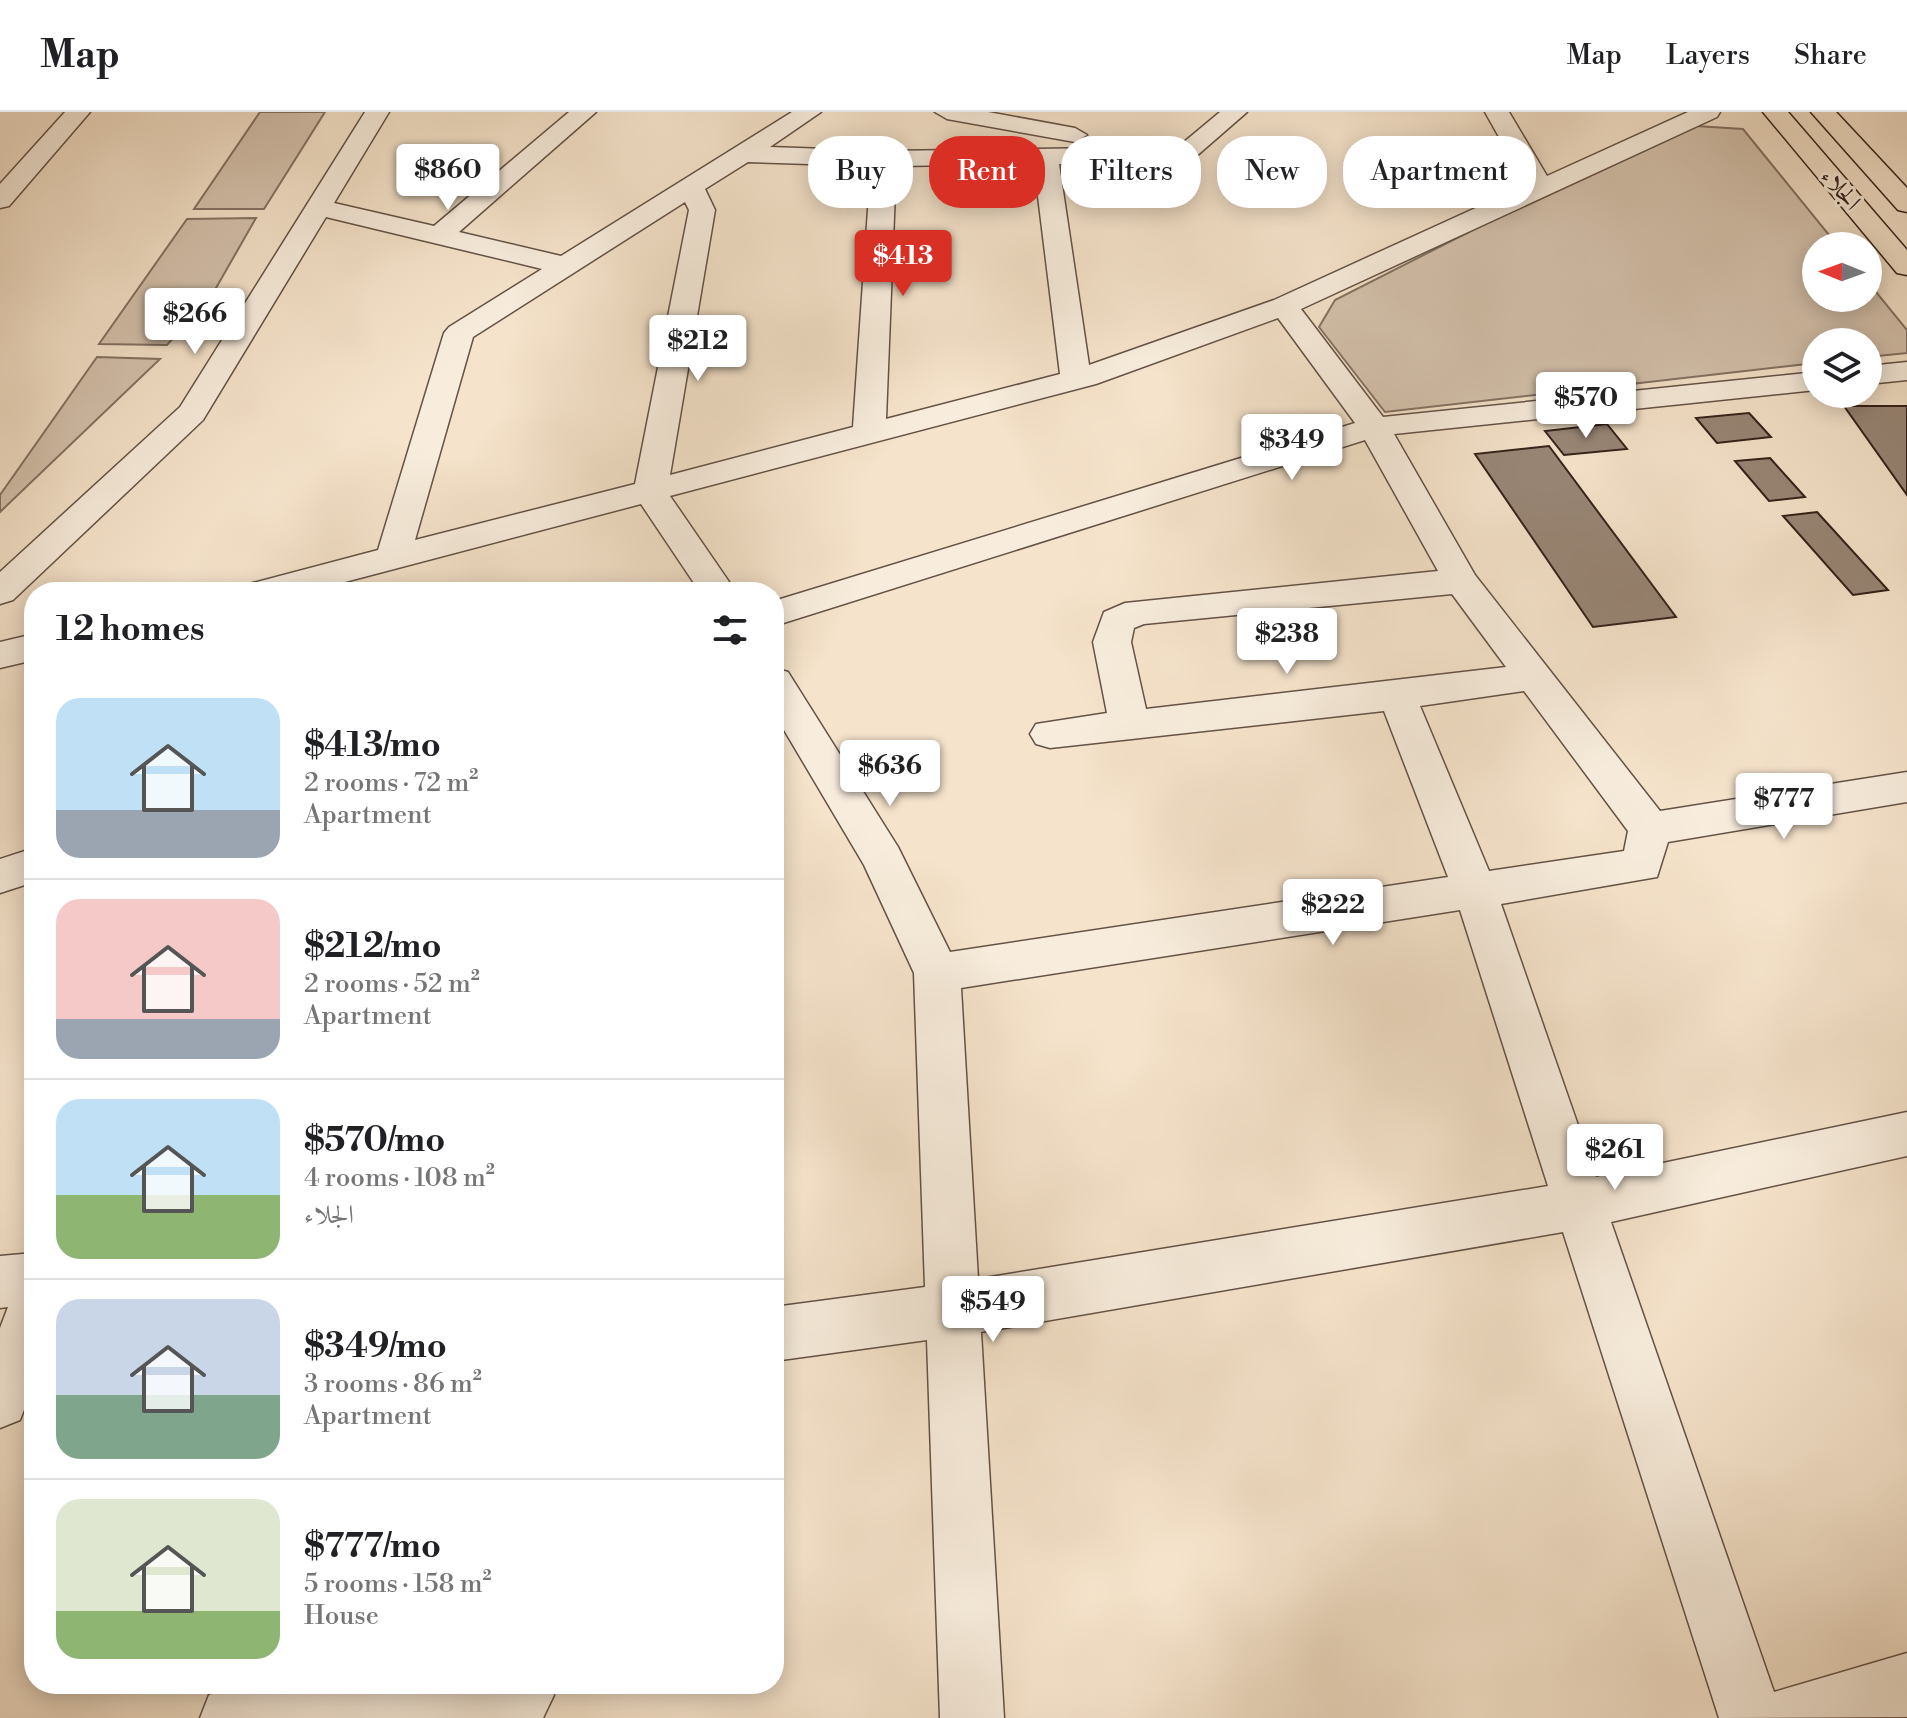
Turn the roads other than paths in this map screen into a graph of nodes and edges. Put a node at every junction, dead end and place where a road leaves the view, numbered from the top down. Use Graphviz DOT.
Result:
graph roads {
  1 [pos="78,112"];
  2 [pos="377,112"];
  3 [pos="584,112"];
  4 [pos="809,112"];
  5 [pos="947,112"];
  6 [pos="1235,112"];
  7 [pos="1497,112"];
  8 [pos="1708,112"];
  9 [pos="1775,112"];
  10 [pos="1823,112"];
  11 [pos="1082,136"];
  12 [pos="1201,140"];
  13 [pos="742,154"];
  14 [pos="1045,155"];
  15 [pos="1061,155"];
  16 [pos="808,156"];
  17 [pos="691,186"];
  18 [pos="1541,188"];
  19 [pos="0,200"];
  20 [pos="1907,204"];
  21 [pos="318,207"];
  22 [pos="881,208"];
  23 [pos="439,236"];
  24 [pos="566,266"];
  25 [pos="1907,267"];
  26 [pos="1284,306"];
  27 [pos="1907,371"];
  28 [pos="1882,374"];
  29 [pos="1076,379"];
  30 [pos="1802,382"];
  31 [pos="1374,427"];
  32 [pos="869,434"];
  33 [pos="650,492"];
  34 [pos="392,561"];
  35 [pos="1461,581"];
  36 [pos="304,582"];
  37 [pos="711,582"];
  38 [pos="1,591"];
  39 [pos="784,611"];
  40 [pos="24,649"];
  41 [pos="0,655"];
  42 [pos="1533,676"];
  43 [pos="1397,696"];
  44 [pos="784,697"];
  45 [pos="1129,723"];
  46 [pos="1050,734"];
  47 [pos="1907,787"];
  48 [pos="1650,829"];
  49 [pos="24,868"];
  50 [pos="0,876"];
  51 [pos="1475,891"];
  52 [pos="937,973"];
  53 [pos="1907,1134"];
  54 [pos="1579,1205"];
  55 [pos="24,1280"];
  56 [pos="0,1282"];
  57 [pos="952,1310"];
  58 [pos="784,1333"];
  59 [pos="24,1336"];
  60 [pos="0,1400"];
  61 [pos="1907,1685"];
  62 [pos="521,1699"];
  63 [pos="232,1718"];
  64 [pos="972,1718"];
  65 [pos="1751,1718"];
  66 [pos="1788,1718"];
  1 -- 19 [label="street"];
  2 -- 21 [label="street"];
  3 -- 23 [label="street"];
  4 -- 13 [label="street"];
  5 -- 11 [label="street"];
  6 -- 12 [label="street"];
  7 -- 18 [label="street"];
  8 -- 18 [label="street"];
  9 -- 25 [label="highway, الجلاء"];
  10 -- 20 [label="highway, الجلاء"];
  13 -- 16 [label="street"];
  13 -- 17 [label="street"];
  14 -- 15 [label="street"];
  14 -- 29 [label="street"];
  17 -- 24 [label="street"];
  17 -- 33 [label="street"];
  18 -- 26 [label="street"];
  21 -- 23 [label="street"];
  21 -- 38 [label="street"];
  22 -- 32 [label="street"];
  23 -- 24 [label="street"];
  24 -- 34 [label="street"];
  26 -- 29 [label="street"];
  26 -- 31 [label="street"];
  27 -- 28 [label="street"];
  29 -- 32 [label="street"];
  30 -- 31 [label="street"];
  31 -- 35 [label="street"];
  31 -- 39 [label="street"];
  32 -- 33 [label="street"];
  33 -- 34 [label="street"];
  33 -- 37 [label="street"];
  34 -- 36 [label="street"];
  35 -- 42 [label="street"];
  35 -- 45 [label="street"];
  40 -- 41 [label="street"];
  42 -- 43 [label="street"];
  42 -- 48 [label="street"];
  43 -- 45 [label="street"];
  43 -- 51 [label="street"];
  44 -- 52 [label="street"];
  45 -- 46 [label="street"];
  47 -- 48 [label="street"];
  48 -- 51 [label="street"];
  49 -- 50 [label="street"];
  51 -- 52 [label="street"];
  51 -- 54 [label="street"];
  52 -- 57 [label="street"];
  53 -- 54 [label="street"];
  54 -- 57 [label="street"];
  54 -- 65 [label="street"];
  55 -- 56 [label="street"];
  57 -- 58 [label="street"];
  57 -- 64 [label="street"];
  59 -- 60 [label="street"];
  61 -- 66 [label="street"];
  62 -- 63 [label="street"];
}
